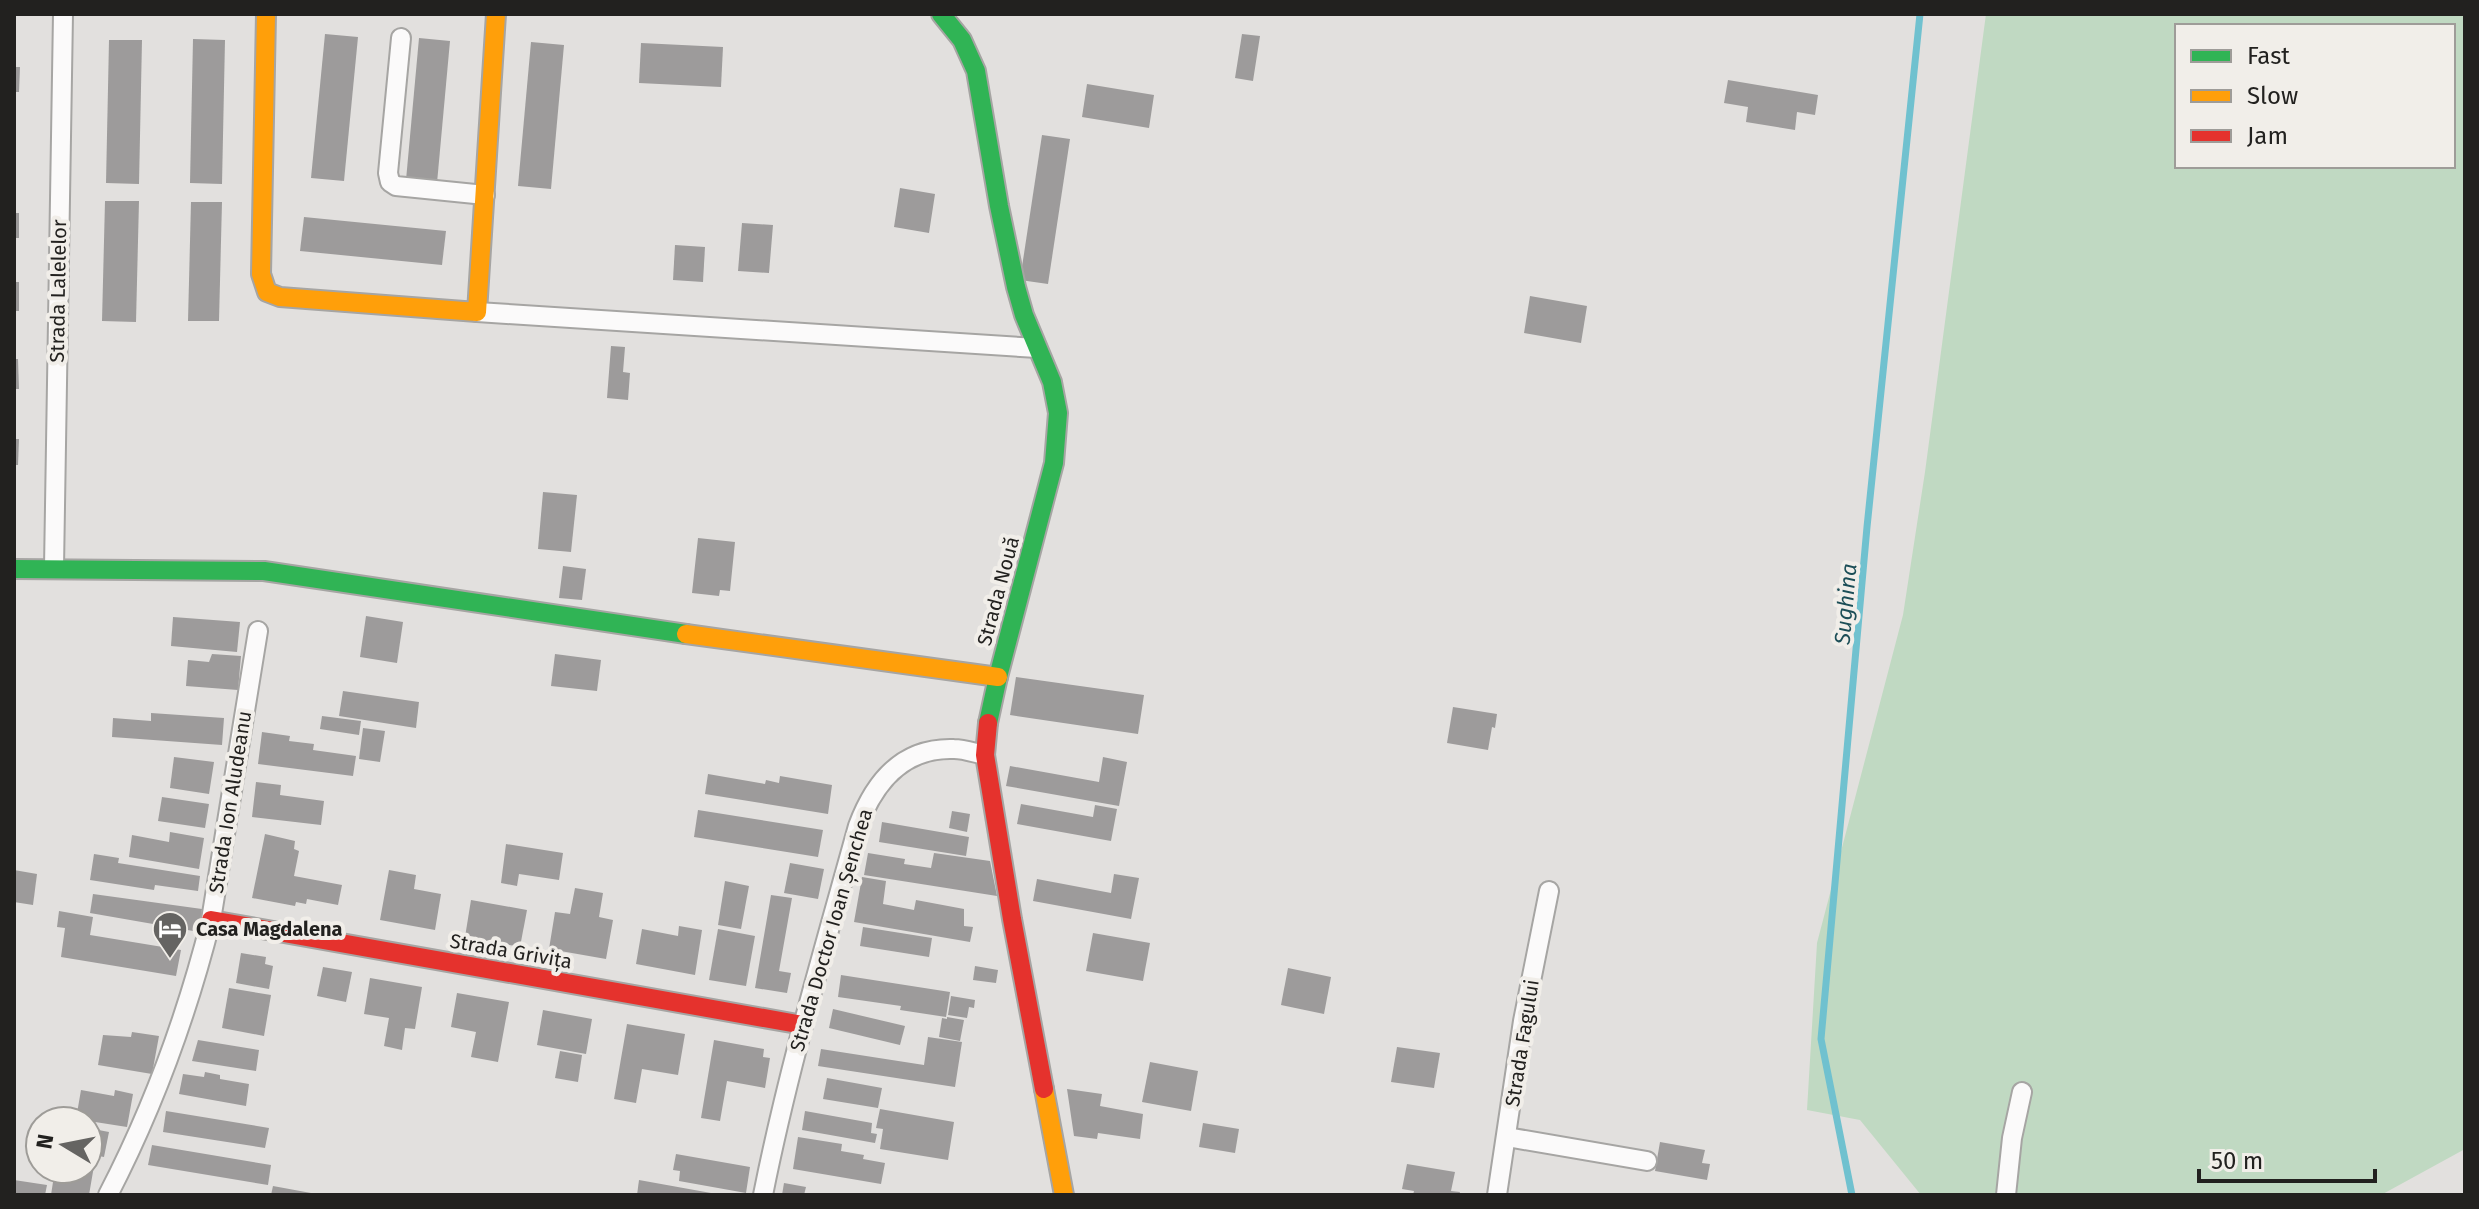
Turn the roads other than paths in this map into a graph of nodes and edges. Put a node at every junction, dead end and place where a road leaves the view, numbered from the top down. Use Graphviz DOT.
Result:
graph roads {
  1 [pos="63,14"];
  2 [pos="266,14"];
  3 [pos="496,14"];
  4 [pos="941,14"];
  5 [pos="401,38"];
  6 [pos="485,195"];
  7 [pos="477,312"];
  8 [pos="1037,348"];
  9 [pos="54,568"];
  10 [pos="14,569"];
  11 [pos="258,631"];
  12 [pos="998,677"];
  13 [pos="985,755"];
  14 [pos="1549,891"];
  15 [pos="211,920"];
  16 [pos="803,1025"];
  17 [pos="2022,1092"];
  18 [pos="1507,1137"];
  19 [pos="1647,1161"];
  20 [pos="108,1195"];
  21 [pos="763,1195"];
  22 [pos="1064,1195"];
  23 [pos="1497,1195"];
  24 [pos="2006,1195"];
  1 -- 9 [label="street, Strada Lalelelor"];
  2 -- 7 [label="street"];
  3 -- 6 [label="street"];
  4 -- 8 [label="street, Strada Nouă"];
  5 -- 6 [label="street"];
  6 -- 7 [label="street"];
  7 -- 8 [label="street"];
  8 -- 12 [label="street, Strada Nouă"];
  9 -- 10 [label="street"];
  9 -- 12 [label="street"];
  11 -- 15 [label="street, Strada Ion Aludeanu"];
  12 -- 13 [label="street, Strada Nouă"];
  13 -- 16 [label="street, Strada Doctor Ioan Șenchea"];
  13 -- 22 [label="street, Strada Nouă"];
  14 -- 18 [label="street, Strada Fagului"];
  15 -- 16 [label="street, Strada Grivița"];
  15 -- 20 [label="street, Strada Ion Aludeanu"];
  16 -- 21 [label="street, Strada Doctor Ioan Șenchea"];
  17 -- 24 [label="street"];
  18 -- 19 [label="street"];
  18 -- 23 [label="street, Strada Fagului"];
}
